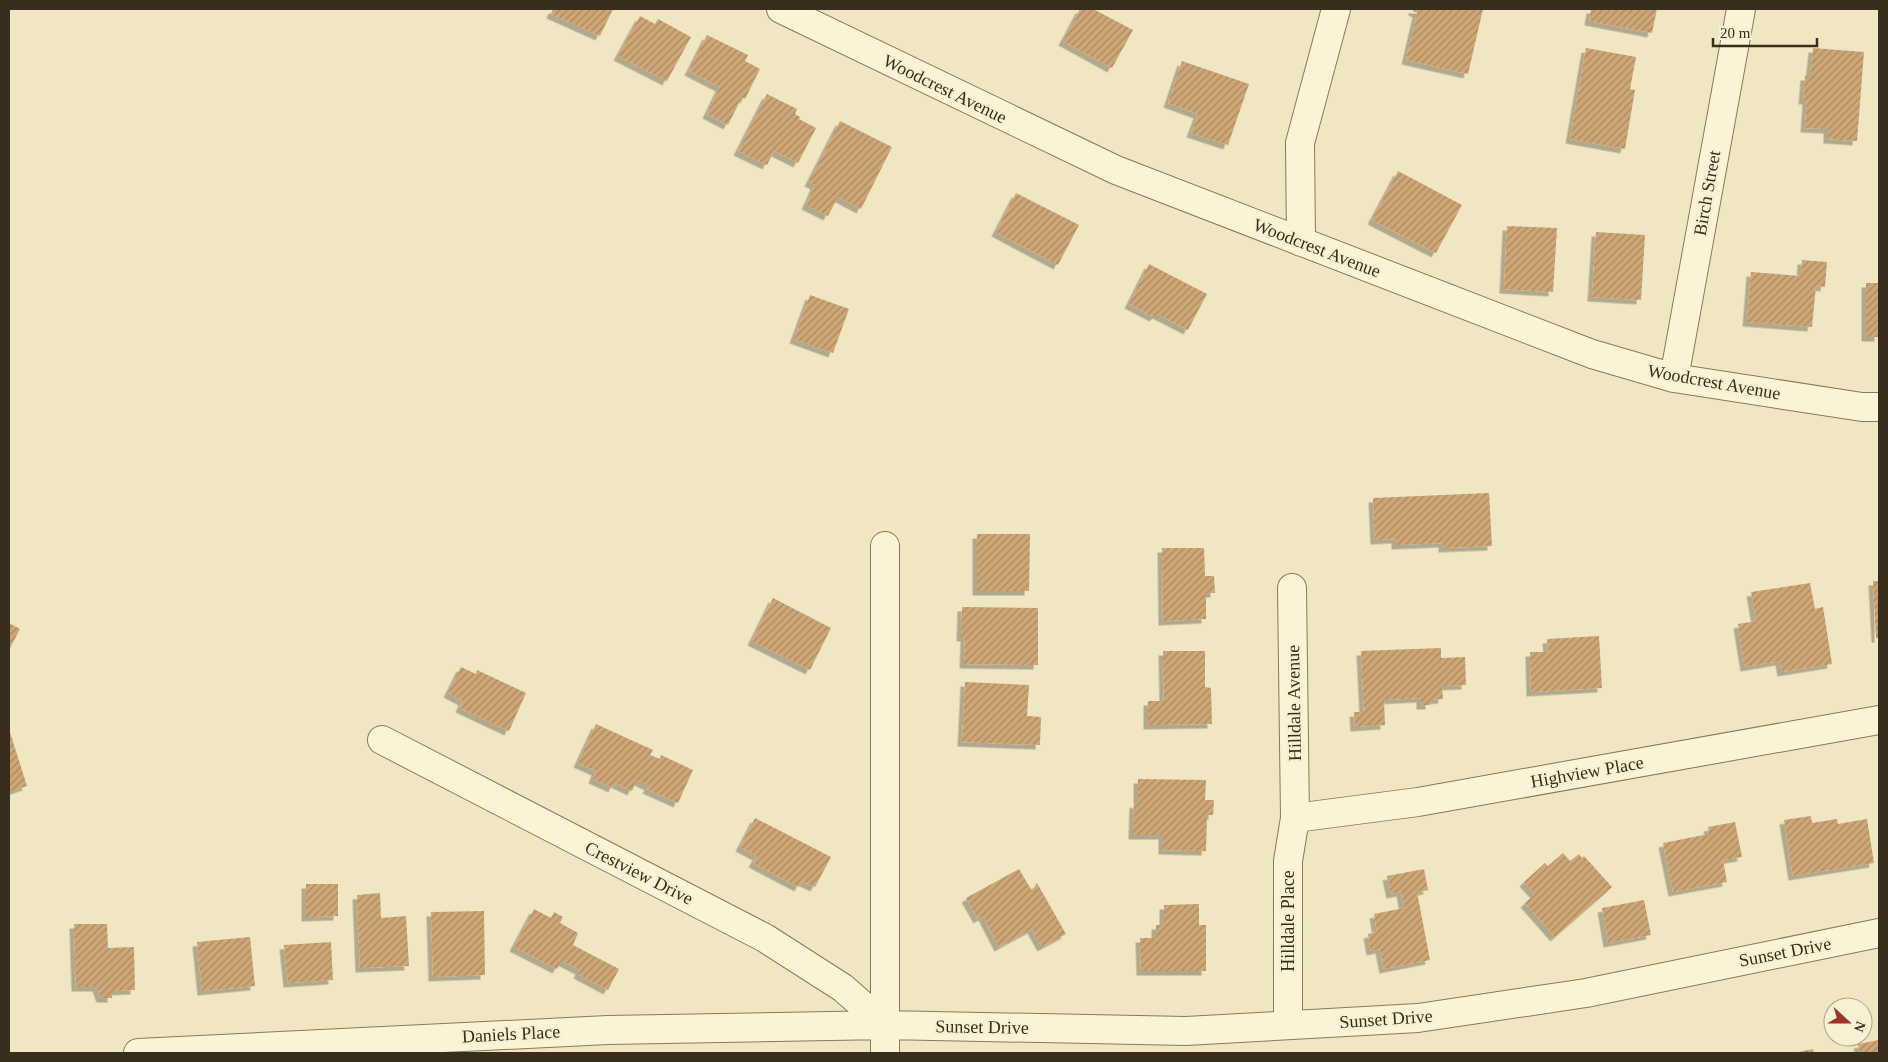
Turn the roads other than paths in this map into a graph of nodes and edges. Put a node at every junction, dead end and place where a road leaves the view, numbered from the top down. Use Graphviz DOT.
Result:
graph roads {
  1 [pos="781,9"];
  2 [pos="1336,9"];
  3 [pos="1741,9"];
  4 [pos="1302,242"];
  5 [pos="1674,378"];
  6 [pos="1879,407"];
  7 [pos="885,546"];
  8 [pos="1292,588"];
  9 [pos="1879,720"];
  10 [pos="382,740"];
  11 [pos="1295,818"];
  12 [pos="1879,933"];
  13 [pos="886,1025"];
  14 [pos="1288,1025"];
  15 [pos="138,1053"];
  16 [pos="886,1053"];
  1 -- 4 [label="street, Woodcrest Avenue"];
  2 -- 4 [label="street"];
  3 -- 5 [label="street, Birch Street"];
  4 -- 5 [label="street, Woodcrest Avenue"];
  5 -- 6 [label="street, Woodcrest Avenue"];
  7 -- 13 [label="street"];
  8 -- 11 [label="street, Hilldale Avenue"];
  9 -- 11 [label="street, Highview Place"];
  10 -- 13 [label="street, Crestview Drive"];
  11 -- 14 [label="street, Hilldale Place"];
  12 -- 14 [label="street, Sunset Drive"];
  13 -- 14 [label="street, Sunset Drive"];
  13 -- 15 [label="street, Daniels Place"];
  13 -- 16 [label="street"];
}
